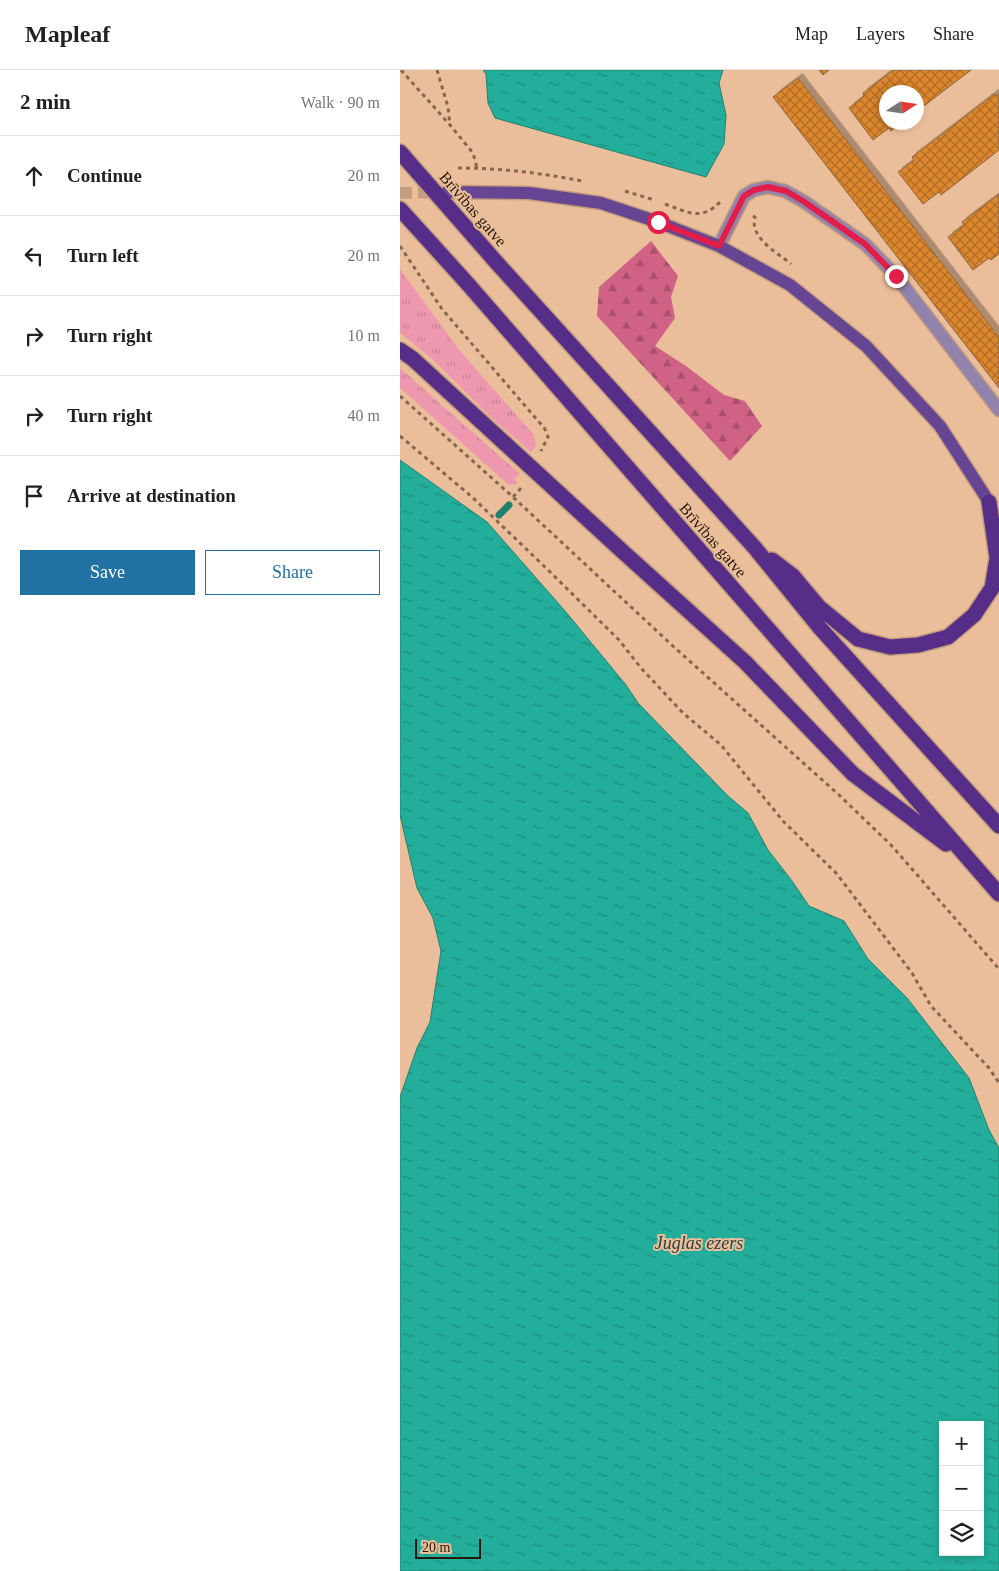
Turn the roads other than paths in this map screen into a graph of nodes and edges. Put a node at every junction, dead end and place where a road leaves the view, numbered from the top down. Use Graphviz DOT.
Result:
graph roads {
  1 [pos="400,152"];
  2 [pos="447,192"];
  3 [pos="400,209"];
  4 [pos="719,246"];
  5 [pos="400,350"];
  6 [pos="999,410"];
  7 [pos="989,502"];
  8 [pos="999,523"];
  9 [pos="755,548"];
  10 [pos="999,826"];
  11 [pos="971,862"];
  12 [pos="999,894"];
  1 -- 9 [label="highway, Brīvības gatve"];
  2 -- 4 [label="main road"];
  3 -- 11 [label="highway, Brīvības gatve"];
  4 -- 6 [label="lane"];
  4 -- 7 [label="main road"];
  5 -- 11 [label="highway"];
  7 -- 8 [label="highway"];
  7 -- 9 [label="highway"];
  9 -- 10 [label="highway, Brīvības gatve"];
  11 -- 12 [label="highway, Brīvības gatve"];
}
